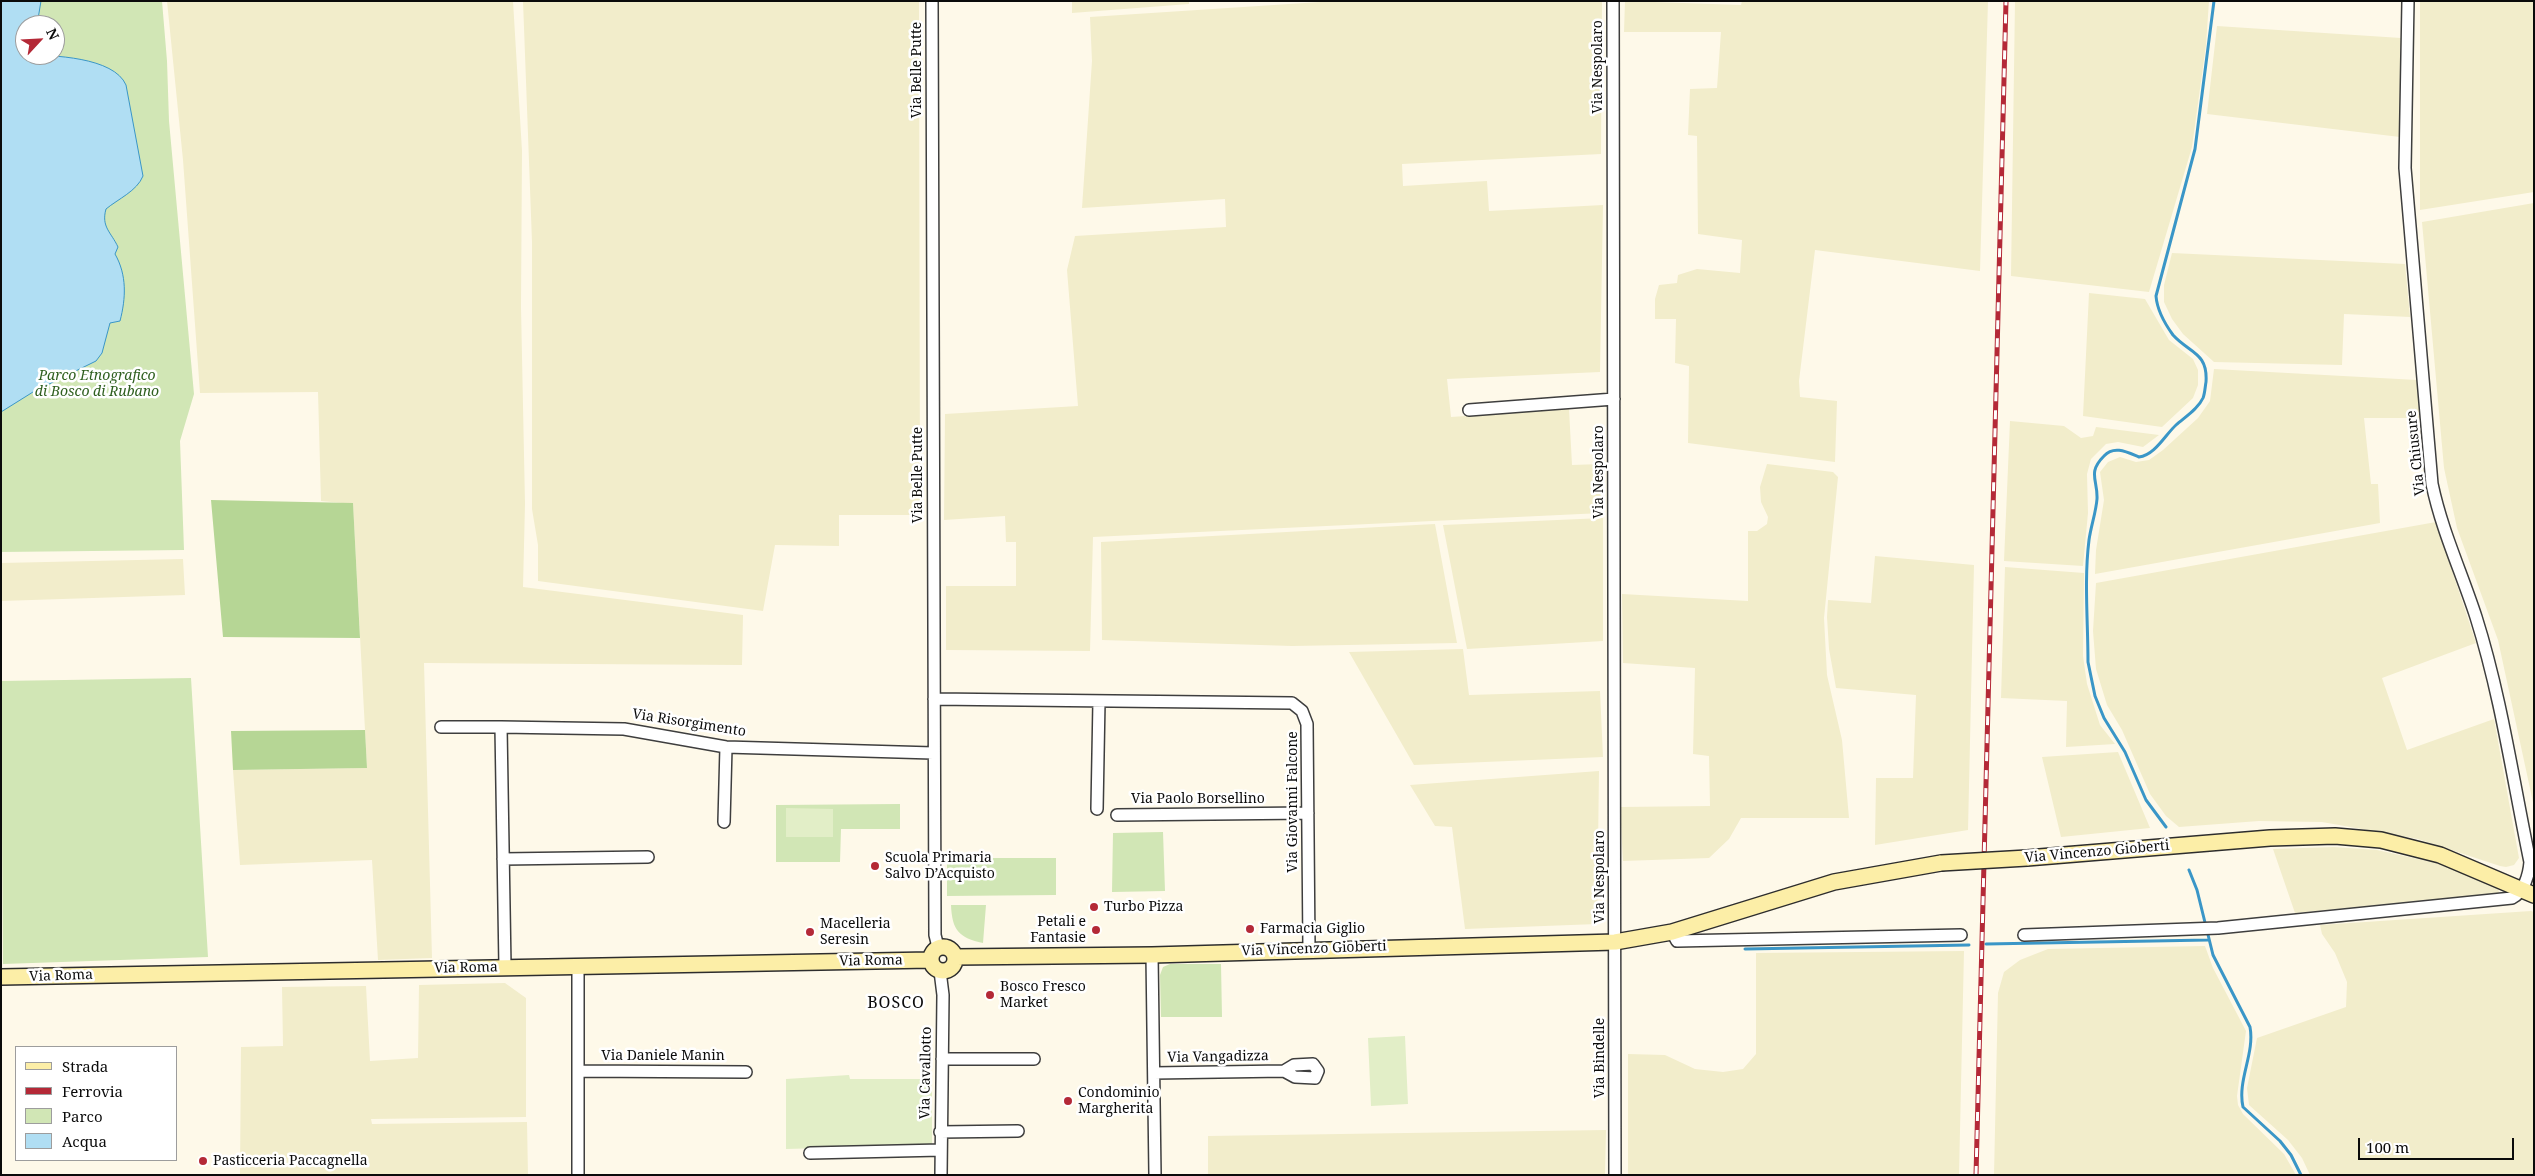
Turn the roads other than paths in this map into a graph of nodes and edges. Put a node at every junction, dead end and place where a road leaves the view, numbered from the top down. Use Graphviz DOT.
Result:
graph roads {
  1 [pos="932,1"];
  2 [pos="1612,1"];
  3 [pos="2408,1"];
  4 [pos="1614,399"];
  5 [pos="1469,410"];
  6 [pos="934,699"];
  7 [pos="1099,701"];
  8 [pos="441,727"];
  9 [pos="501,727"];
  10 [pos="726,747"];
  11 [pos="933,753"];
  12 [pos="1097,809"];
  13 [pos="1308,813"];
  14 [pos="1118,814"];
  15 [pos="724,822"];
  16 [pos="648,857"];
  17 [pos="503,860"];
  18 [pos="2528,892"];
  19 [pos="1672,932"];
  20 [pos="1962,935"];
  21 [pos="2024,935"];
  22 [pos="1615,942"];
  23 [pos="1308,949"];
  24 [pos="1152,955"];
  25 [pos="955,957"];
  26 [pos="936,959"];
  27 [pos="578,966"];
  28 [pos="505,967"];
  29 [pos="1,977"];
  30 [pos="942,1059"];
  31 [pos="1034,1059"];
  32 [pos="579,1071"];
  33 [pos="1284,1071"];
  34 [pos="746,1072"];
  35 [pos="1154,1072"];
  36 [pos="940,1132"];
  37 [pos="1018,1132"];
  38 [pos="941,1150"];
  39 [pos="810,1153"];
  40 [pos="578,1175"];
  41 [pos="941,1175"];
  42 [pos="1155,1175"];
  43 [pos="1615,1175"];
  1 -- 6 [label="street, Via Belle Putte"];
  2 -- 4 [label="street, Via Nespolaro"];
  3 -- 18 [label="street, Via Chiusure"];
  4 -- 5 [label="street"];
  4 -- 22 [label="street, Via Nespolaro"];
  6 -- 7 [label="street, Via Giovanni Falcone"];
  6 -- 11 [label="street, Via Belle Putte"];
  7 -- 12 [label="street"];
  7 -- 13 [label="street, Via Giovanni Falcone"];
  8 -- 9 [label="street, Via Risorgimento"];
  9 -- 10 [label="street, Via Risorgimento"];
  9 -- 17 [label="street"];
  10 -- 11 [label="street, Via Risorgimento"];
  10 -- 15 [label="street"];
  11 -- 26 [label="street, Via Belle Putte"];
  13 -- 14 [label="street, Via Paolo Borsellino"];
  13 -- 23 [label="street, Via Giovanni Falcone"];
  16 -- 17 [label="street"];
  17 -- 28 [label="street"];
  18 -- 19 [label="street, Via Vincenzo Gioberti, bridge"];
  18 -- 21 [label="street"];
  19 -- 20 [label="street"];
  19 -- 22 [label="street, Via Vincenzo Gioberti"];
  22 -- 23 [label="street, Via Vincenzo Gioberti"];
  22 -- 43 [label="street, Via Bindelle"];
  23 -- 24 [label="street, Via Vincenzo Gioberti"];
  24 -- 25 [label="street, Via Vincenzo Gioberti"];
  24 -- 35 [label="street, Via Vangadizza"];
  25 -- 26 [label="street"];
  25 -- 26 [label="street"];
  26 -- 27 [label="street, Via Roma"];
  26 -- 30 [label="street, Via Cavallotto"];
  27 -- 28 [label="street, Via Roma"];
  27 -- 32 [label="street"];
  28 -- 29 [label="street, Via Roma"];
  30 -- 31 [label="street"];
  30 -- 36 [label="street, Via Cavallotto"];
  32 -- 34 [label="street, Via Daniele Manin"];
  32 -- 40 [label="street"];
  33 -- 35 [label="street, Via Vangadizza"];
  35 -- 42 [label="street, Via Vangadizza"];
  36 -- 37 [label="street"];
  36 -- 38 [label="street, Via Cavallotto"];
  38 -- 39 [label="street"];
  38 -- 41 [label="street, Via Cavallotto"];
}
